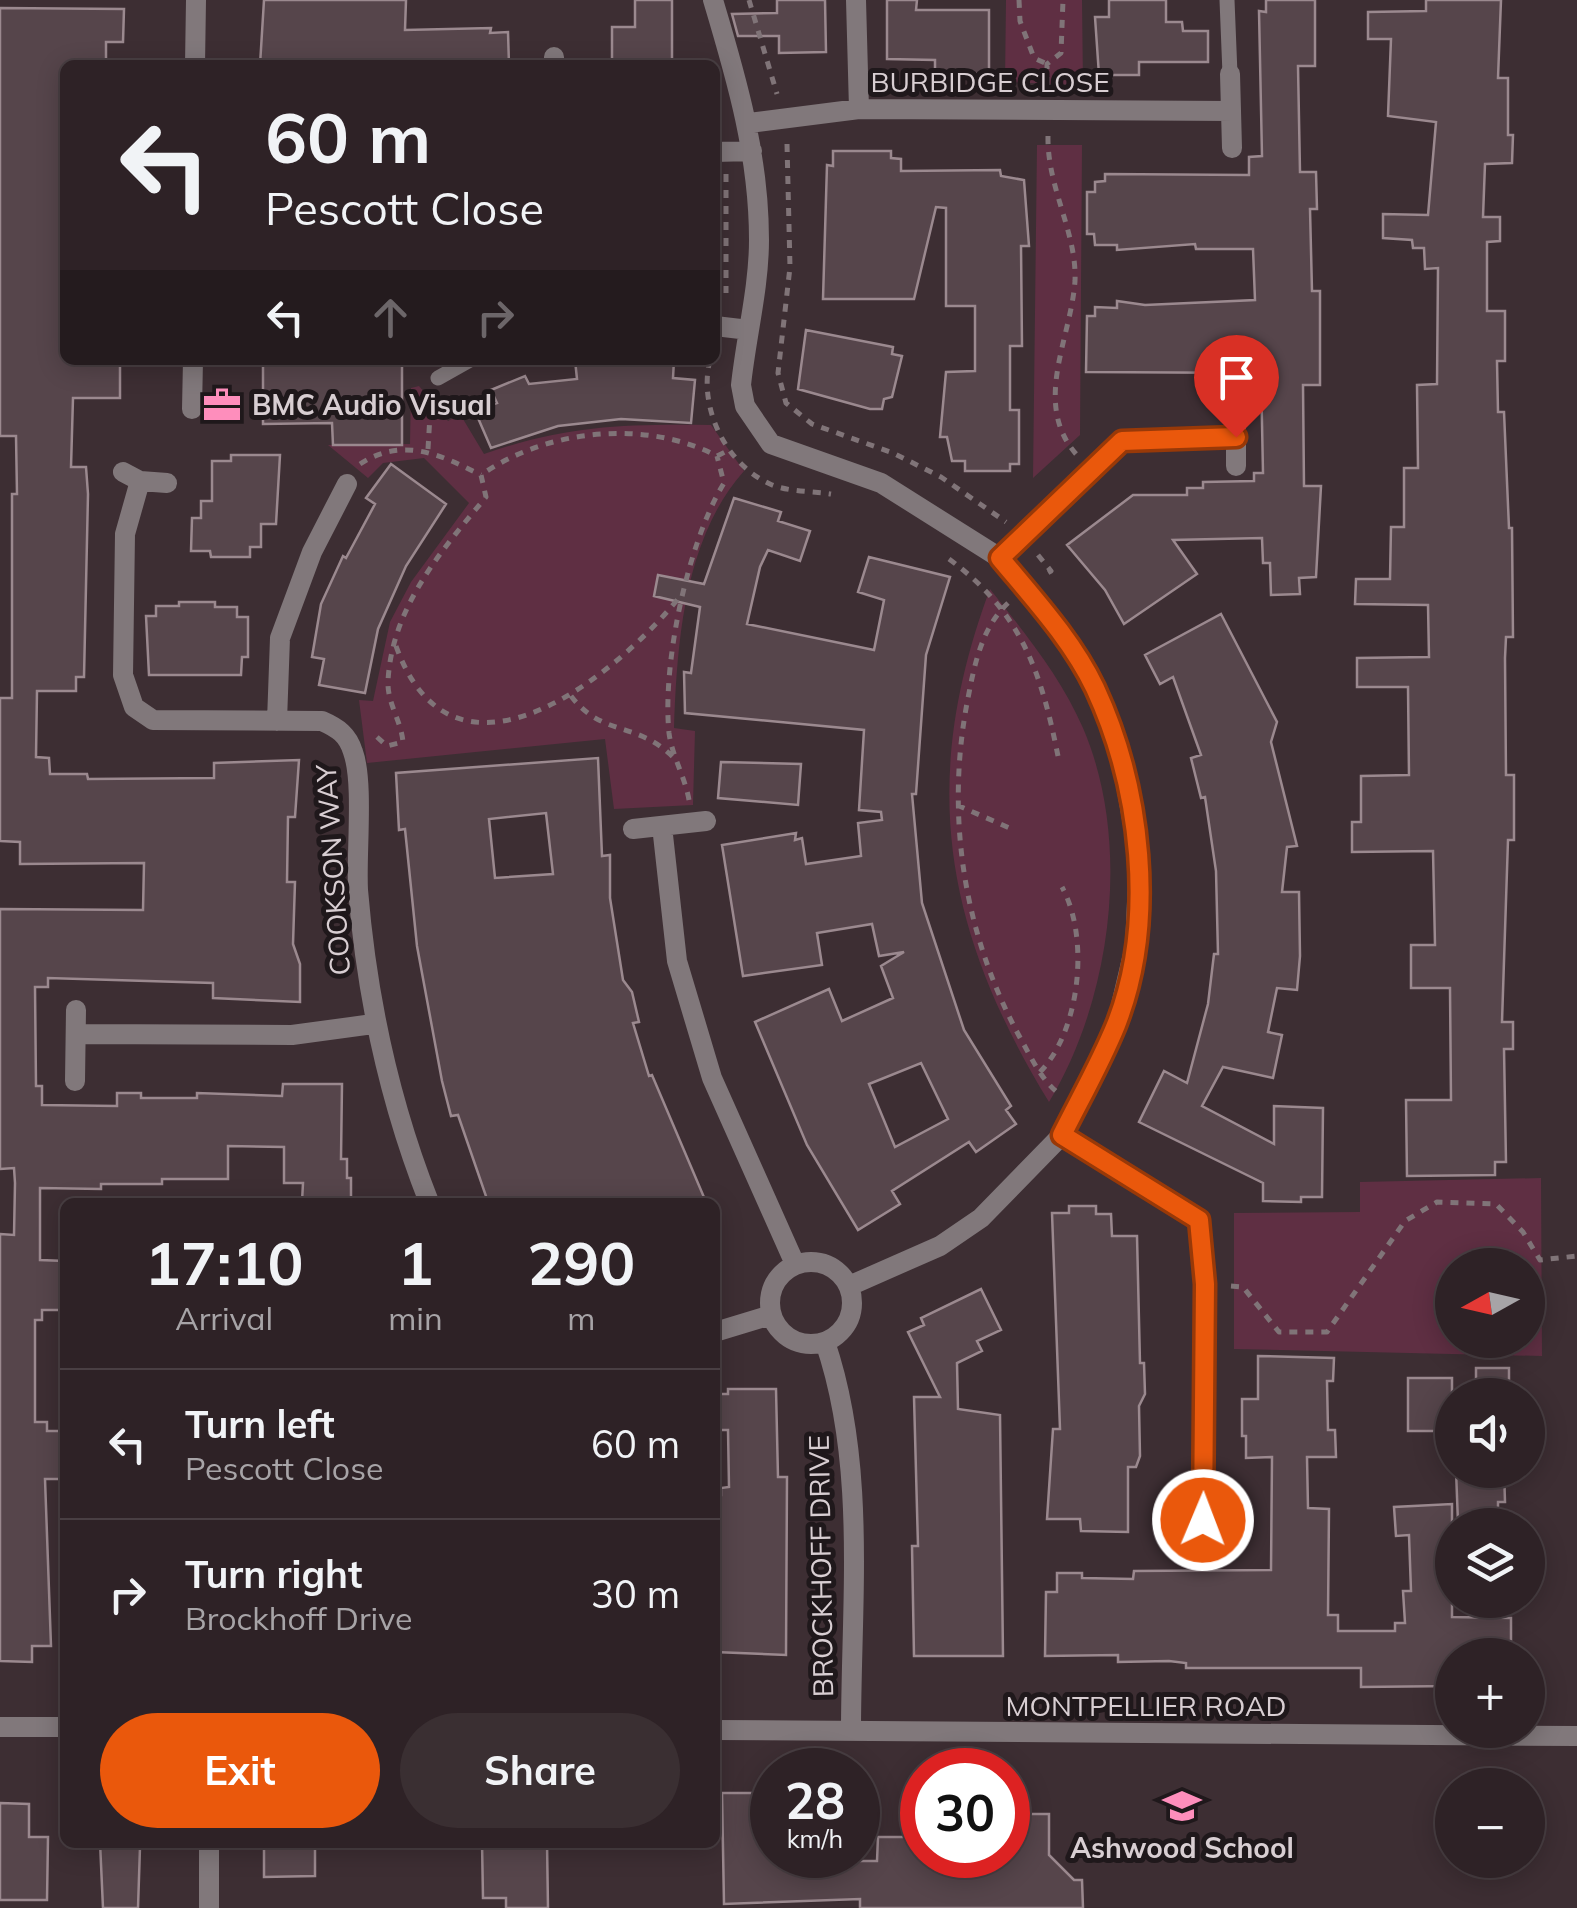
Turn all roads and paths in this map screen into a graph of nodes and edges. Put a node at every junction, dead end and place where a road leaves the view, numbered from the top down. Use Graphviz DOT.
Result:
graph roads {
  1 [pos="196,0"];
  2 [pos="713,0"];
  3 [pos="748,0"];
  4 [pos="856,0"];
  5 [pos="1019,0"];
  6 [pos="1063,0"];
  7 [pos="1228,0"];
  8 [pos="196,60"];
  9 [pos="1047,64"];
  10 [pos="1230,74"];
  11 [pos="860,109"];
  12 [pos="1048,109"];
  13 [pos="1231,111"];
  14 [pos="781,117"];
  15 [pos="749,123"];
  16 [pos="1232,148"];
  17 [pos="752,151"];
  18 [pos="720,152"];
  19 [pos="720,161"];
  20 [pos="720,307"];
  21 [pos="720,326"];
  22 [pos="749,330"];
  23 [pos="193,365"];
  24 [pos="461,365"];
  25 [pos="438,378"];
  26 [pos="1236,395"];
  27 [pos="192,409"];
  28 [pos="1236,437"];
  29 [pos="428,449"];
  30 [pos="731,449"];
  31 [pos="893,453"];
  32 [pos="717,456"];
  33 [pos="1236,466"];
  34 [pos="1090,470"];
  35 [pos="481,475"];
  36 [pos="168,482"];
  37 [pos="347,484"];
  38 [pos="942,554"];
  39 [pos="1000,558"];
  40 [pos="1026,589"];
  41 [pos="684,592"];
  42 [pos="1003,607"];
  43 [pos="396,644"];
  44 [pos="572,696"];
  45 [pos="277,722"];
  46 [pos="341,729"];
  47 [pos="1058,756"];
  48 [pos="677,762"];
  49 [pos="957,805"];
  50 [pos="699,822"];
  51 [pos="662,826"];
  52 [pos="633,829"];
  53 [pos="1014,830"];
  54 [pos="1062,888"];
  55 [pos="76,1010"];
  56 [pos="373,1024"];
  57 [pos="76,1034"];
  58 [pos="1040,1072"];
  59 [pos="75,1081"];
  60 [pos="1076,1108"];
  61 [pos="1062,1135"];
  62 [pos="428,1198"];
  63 [pos="1577,1256"];
  64 [pos="795,1264"];
  65 [pos="1205,1284"];
  66 [pos="849,1286"];
  67 [pos="770,1315"];
  68 [pos="720,1330"];
  69 [pos="825,1342"];
  70 [pos="1167,1520"];
  71 [pos="1203,1520"];
  72 [pos="1244,1520"];
  73 [pos="0,1727"];
  74 [pos="60,1728"];
  75 [pos="720,1730"];
  76 [pos="851,1731"];
  77 [pos="1577,1736"];
  78 [pos="209,1848"];
  79 [pos="210,1908"];
  1 -- 8 [label="street"];
  2 -- 15 [label="street"];
  3 -- 14 [label="path"];
  4 -- 11 [label="street"];
  5 -- 9 [label="path"];
  6 -- 9 [label="path"];
  7 -- 10 [label="lane"];
  9 -- 12 [label="path"];
  10 -- 13 [label="street"];
  11 -- 12 [label="street, BURBIDGE CLOSE"];
  11 -- 14 [label="street, BURBIDGE CLOSE"];
  12 -- 13 [label="street, BURBIDGE CLOSE"];
  12 -- 34 [label="path"];
  13 -- 16 [label="street"];
  14 -- 15 [label="street, BURBIDGE CLOSE"];
  14 -- 31 [label="path"];
  15 -- 17 [label="street"];
  17 -- 18 [label="street"];
  17 -- 22 [label="street"];
  19 -- 20 [label="path"];
  21 -- 22 [label="street"];
  22 -- 39 [label="street"];
  23 -- 27 [label="street"];
  24 -- 25 [label="lane"];
  25 -- 29 [label="path"];
  26 -- 28 [label="street"];
  28 -- 33 [label="street"];
  28 -- 34 [label="street"];
  29 -- 35 [label="path"];
  29 -- 37 [label="path"];
  30 -- 32 [label="path"];
  32 -- 35 [label="path"];
  32 -- 41 [label="path"];
  34 -- 39 [label="street"];
  35 -- 43 [label="path"];
  36 -- 45 [label="street, COOKSON WAY"];
  37 -- 45 [label="street"];
  38 -- 42 [label="path"];
  39 -- 40 [label="street"];
  40 -- 42 [label="path"];
  40 -- 60 [label="street"];
  41 -- 44 [label="path"];
  41 -- 48 [label="path"];
  42 -- 47 [label="path"];
  42 -- 49 [label="path"];
  43 -- 44 [label="path"];
  43 -- 46 [label="path"];
  44 -- 48 [label="path"];
  45 -- 46 [label="street, COOKSON WAY"];
  46 -- 56 [label="street, COOKSON WAY"];
  48 -- 50 [label="path"];
  49 -- 53 [label="path"];
  49 -- 58 [label="path"];
  50 -- 51 [label="street"];
  51 -- 52 [label="street"];
  51 -- 64 [label="street"];
  54 -- 58 [label="path"];
  55 -- 57 [label="street"];
  56 -- 57 [label="street"];
  56 -- 62 [label="street, COOKSON WAY"];
  57 -- 59 [label="street"];
  58 -- 60 [label="path"];
  60 -- 61 [label="street"];
  61 -- 65 [label="street"];
  61 -- 66 [label="street"];
  63 -- 65 [label="path"];
  64 -- 66 [label="street"];
  64 -- 67 [label="street"];
  65 -- 71 [label="street"];
  66 -- 69 [label="street"];
  67 -- 68 [label="street"];
  67 -- 69 [label="street"];
  69 -- 76 [label="street, BROCKHOFF DRIVE"];
  70 -- 71 [label="street"];
  71 -- 72 [label="street"];
  73 -- 74 [label="street"];
  75 -- 76 [label="street, MONTPELLIER ROAD"];
  76 -- 77 [label="street, MONTPELLIER ROAD"];
  78 -- 79 [label="street"];
}
